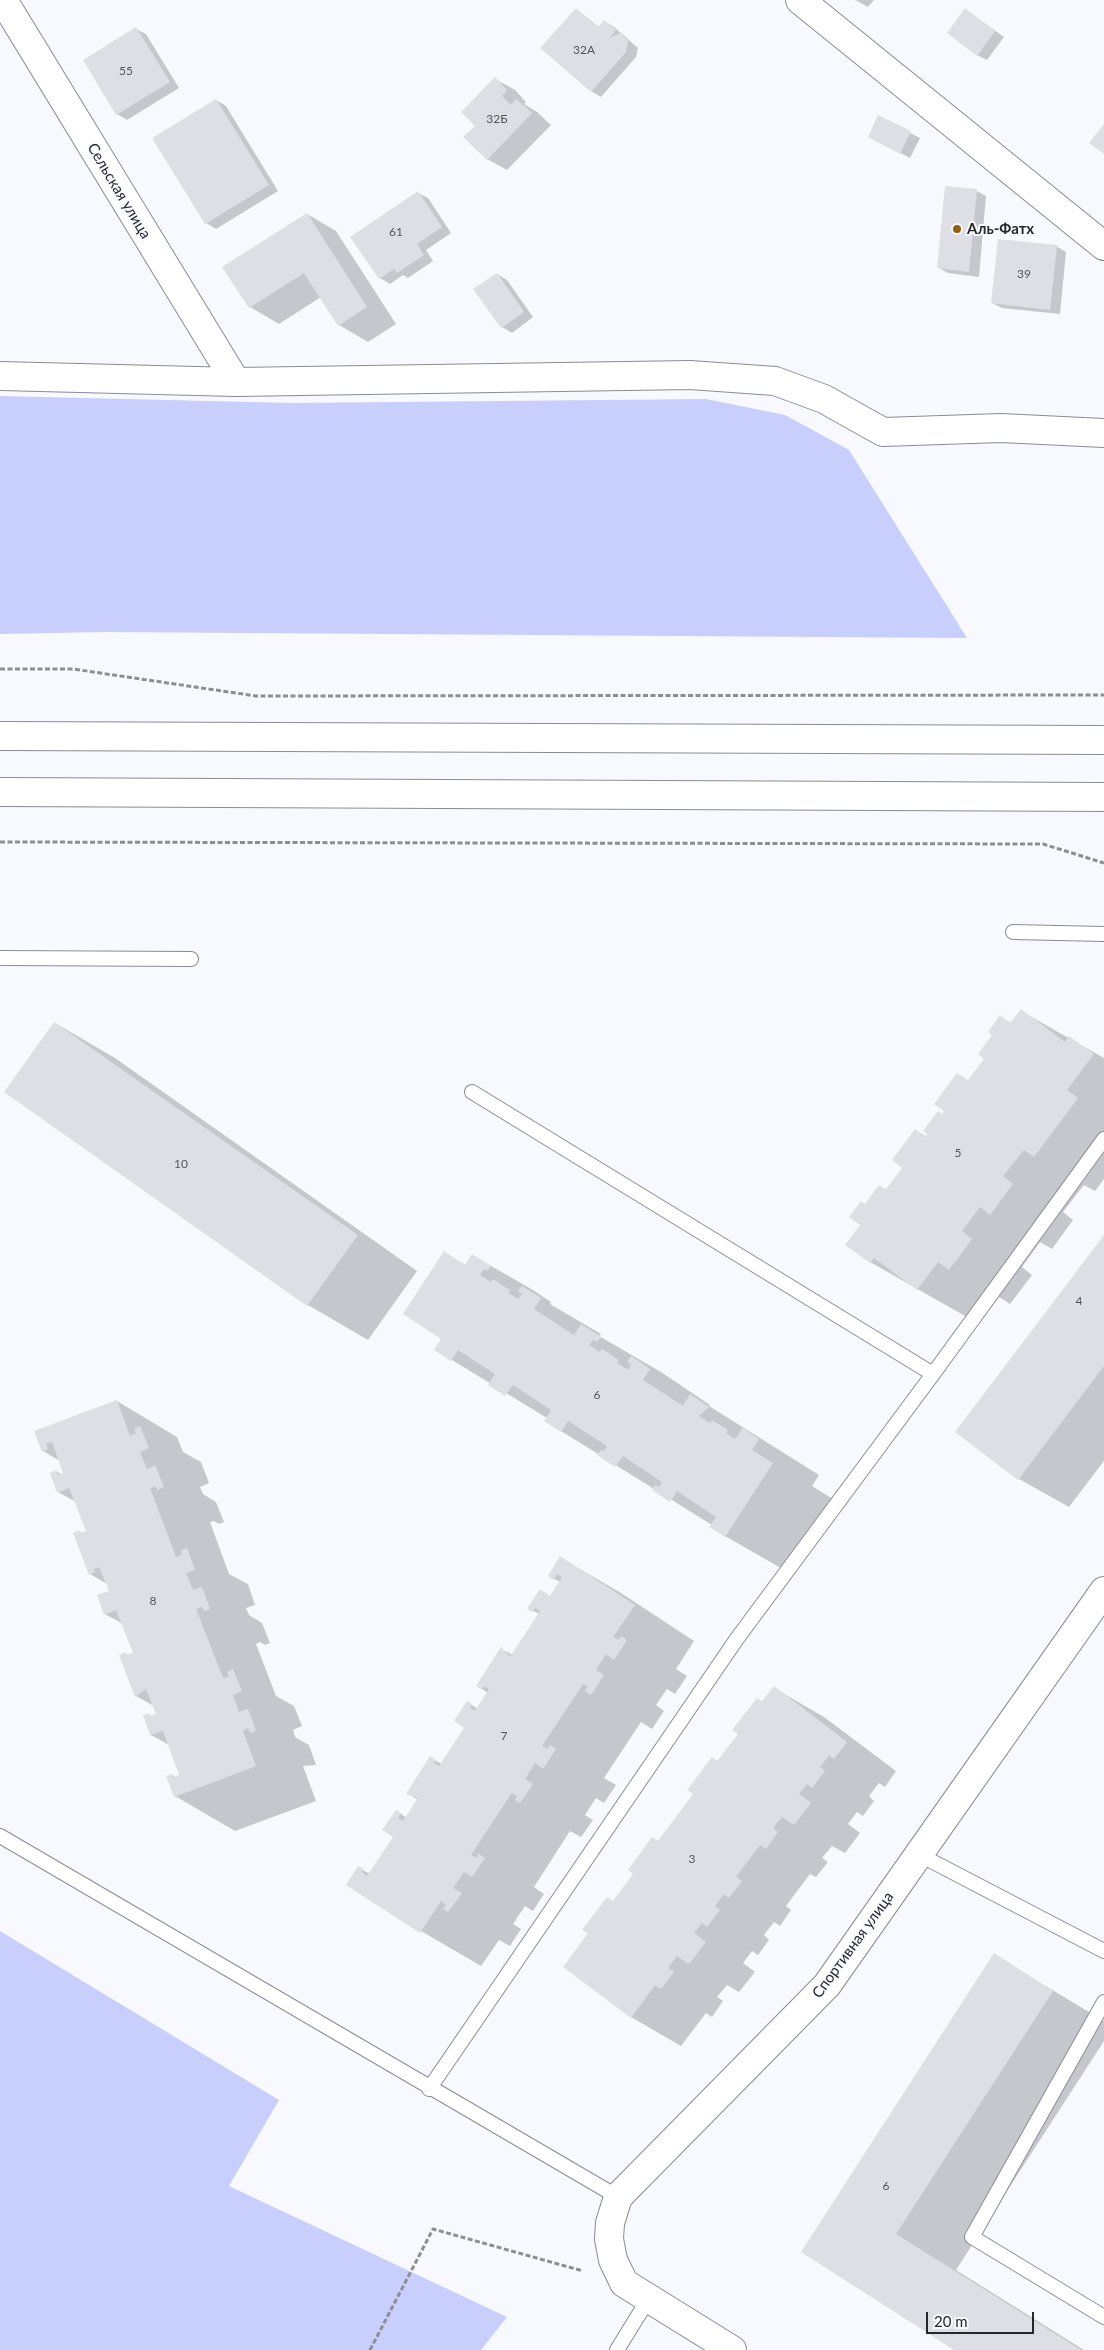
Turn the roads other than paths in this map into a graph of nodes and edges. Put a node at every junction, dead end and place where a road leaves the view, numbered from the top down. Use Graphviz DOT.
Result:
graph roads {
  1 [pos="3,0"];
  2 [pos="800,0"];
  3 [pos="1104,246"];
  4 [pos="0,376"];
  5 [pos="236,382"];
  6 [pos="1104,433"];
  7 [pos="0,736"];
  8 [pos="1104,740"];
  9 [pos="0,792"];
  10 [pos="1104,796"];
  11 [pos="1013,932"];
  12 [pos="1104,934"];
  13 [pos="0,958"];
  14 [pos="191,959"];
  15 [pos="472,1092"];
  16 [pos="1104,1139"];
  17 [pos="933,1374"];
  18 [pos="1104,1591"];
  19 [pos="0,1836"];
  20 [pos="918,1854"];
  21 [pos="1104,1951"];
  22 [pos="1104,2002"];
  23 [pos="429,2089"];
  24 [pos="618,2197"];
  25 [pos="649,2298"];
  26 [pos="1104,2317"];
  27 [pos="617,2350"];
  28 [pos="732,2350"];
  1 -- 5 [label="street, Сельская улица"];
  2 -- 3 [label="street"];
  4 -- 5 [label="street"];
  5 -- 6 [label="street"];
  7 -- 8 [label="street"];
  9 -- 10 [label="street"];
  11 -- 12 [label="lane"];
  13 -- 14 [label="lane"];
  15 -- 17 [label="lane"];
  16 -- 17 [label="lane"];
  17 -- 23 [label="lane"];
  18 -- 20 [label="street, Спортивная улица"];
  19 -- 23 [label="lane"];
  20 -- 21 [label="lane"];
  20 -- 24 [label="street, Спортивная улица"];
  22 -- 26 [label="lane"];
  23 -- 24 [label="lane"];
  24 -- 25 [label="street, Спортивная улица"];
  25 -- 27 [label="lane"];
  25 -- 28 [label="street"];
}
